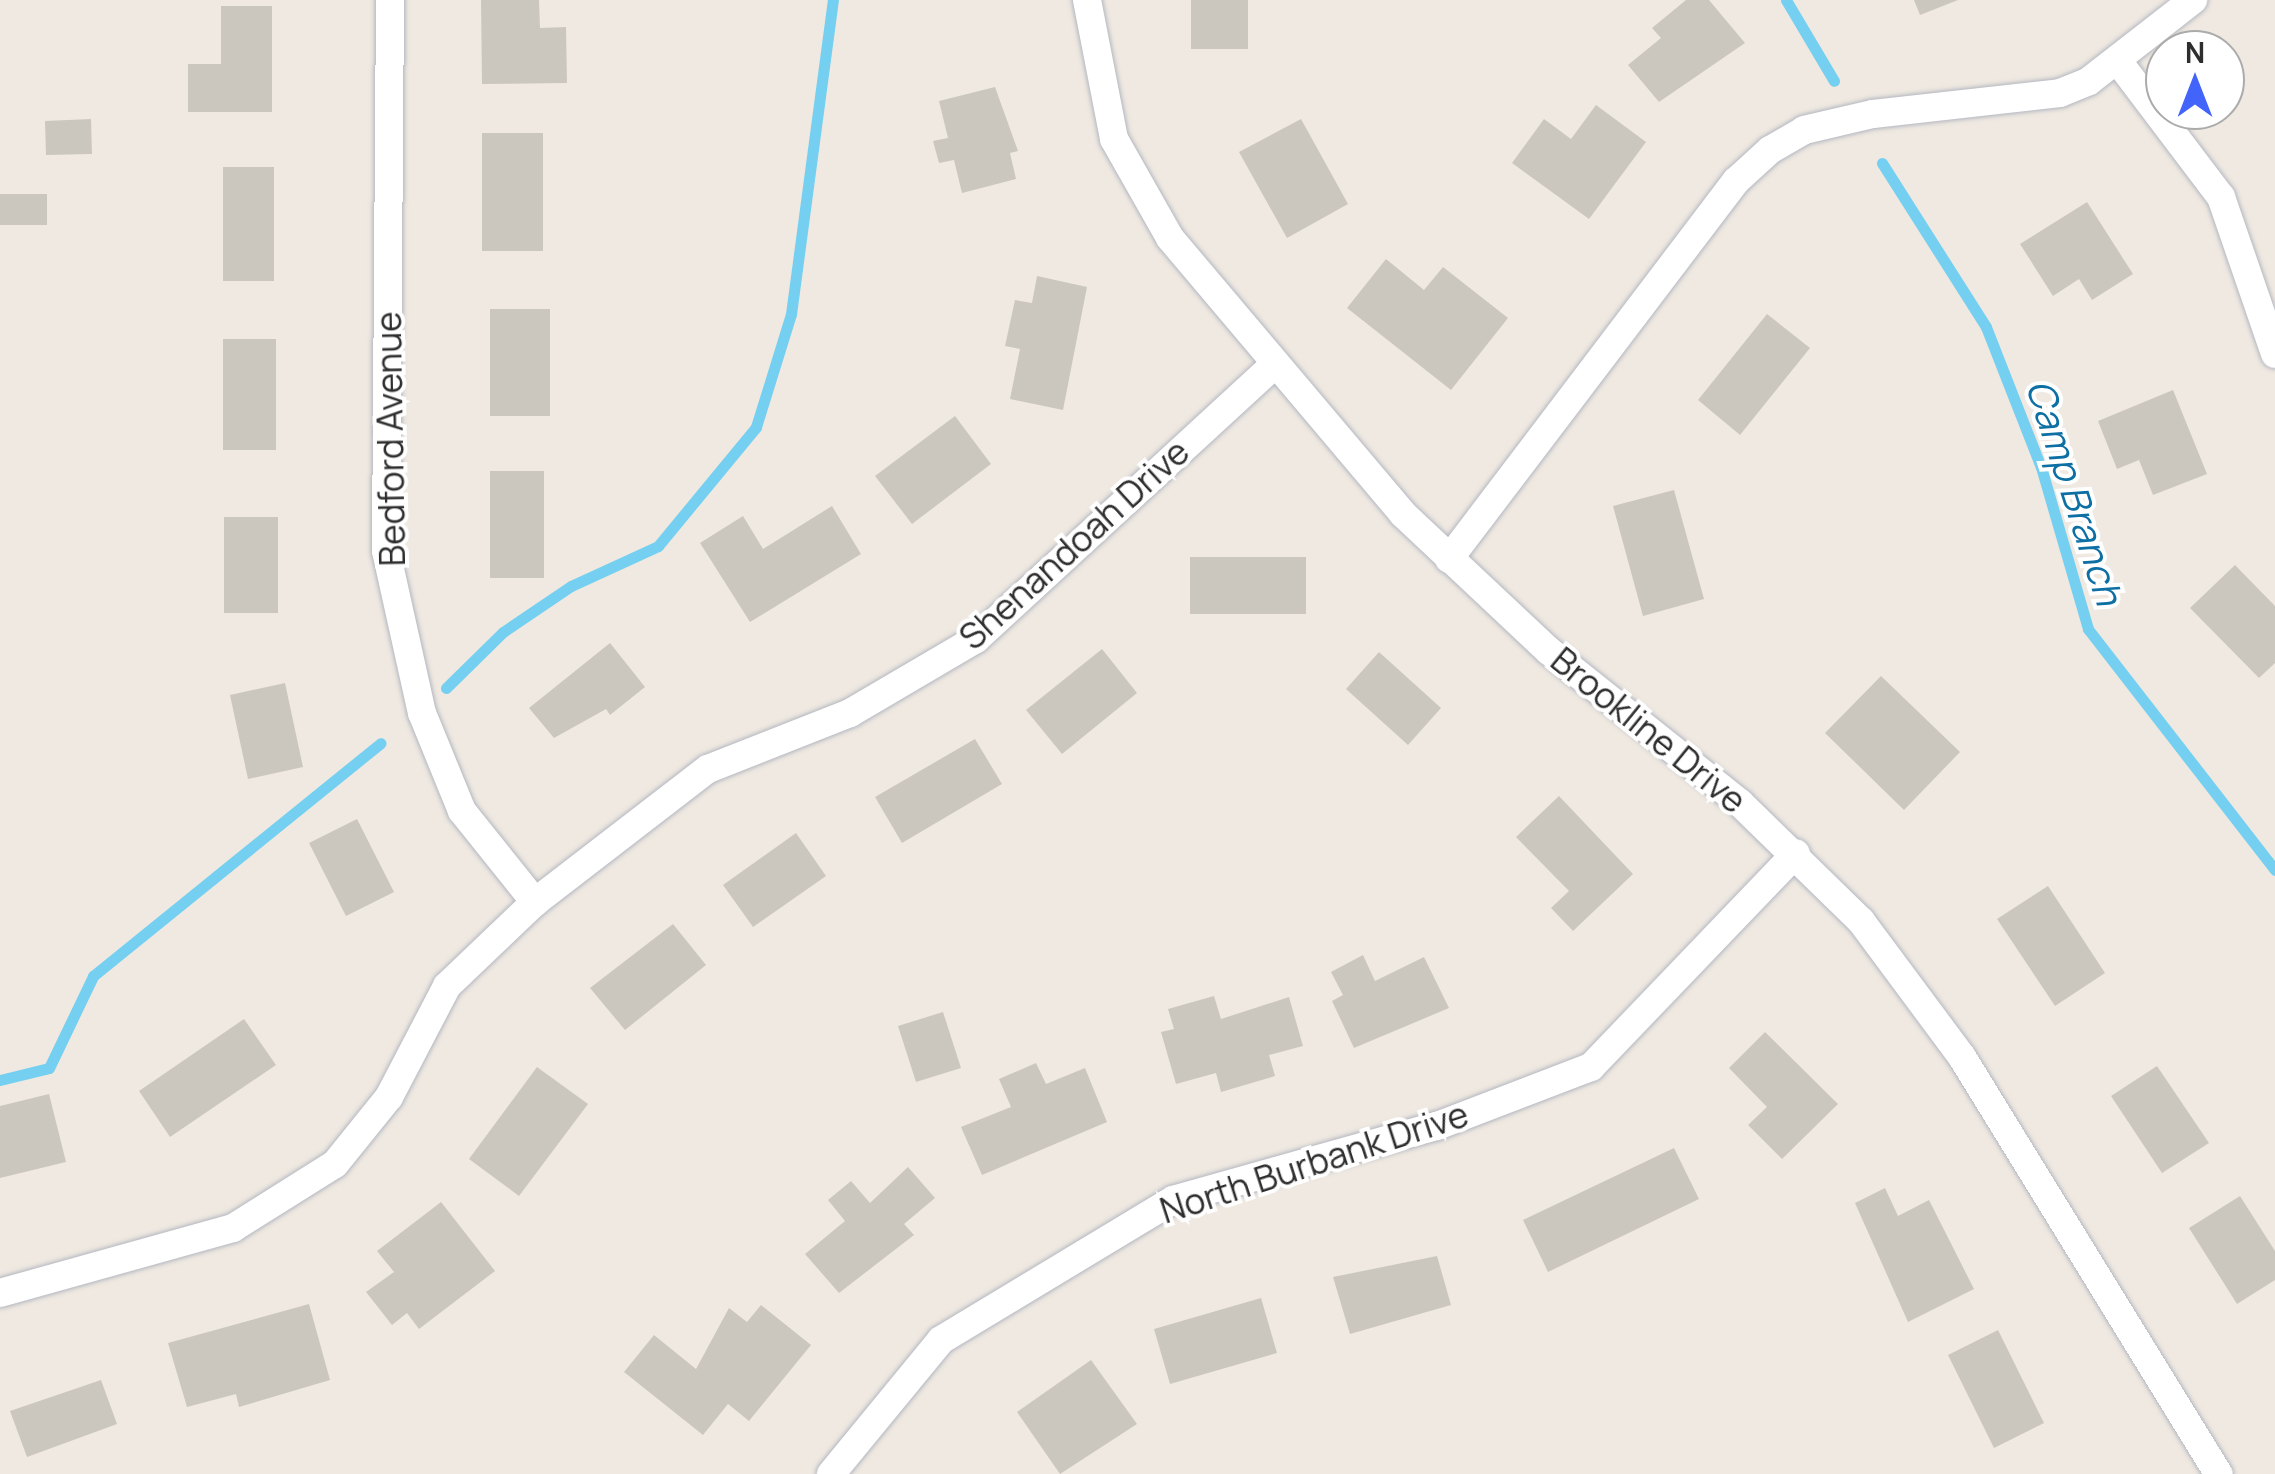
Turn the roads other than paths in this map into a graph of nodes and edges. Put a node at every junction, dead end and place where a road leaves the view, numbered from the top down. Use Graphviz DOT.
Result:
graph roads {
  1 [pos="390,0"];
  2 [pos="1087,0"];
  3 [pos="2192,0"];
  4 [pos="2118,61"];
  5 [pos="2275,354"];
  6 [pos="1274,365"];
  7 [pos="1449,558"];
  8 [pos="1796,852"];
  9 [pos="535,902"];
  10 [pos="0,1293"];
  11 [pos="831,1474"];
  12 [pos="2218,1474"];
  1 -- 9 [label="street, Bedford Avenue"];
  2 -- 6 [label="street, Brookline Drive"];
  3 -- 4 [label="street"];
  4 -- 5 [label="street"];
  4 -- 7 [label="street"];
  6 -- 7 [label="street, Brookline Drive"];
  6 -- 9 [label="street, Shenandoah Drive"];
  7 -- 8 [label="street, Brookline Drive"];
  8 -- 11 [label="street, North Burbank Drive"];
  8 -- 12 [label="street, Brookline Drive"];
  9 -- 10 [label="street, Shenandoah Drive"];
}
